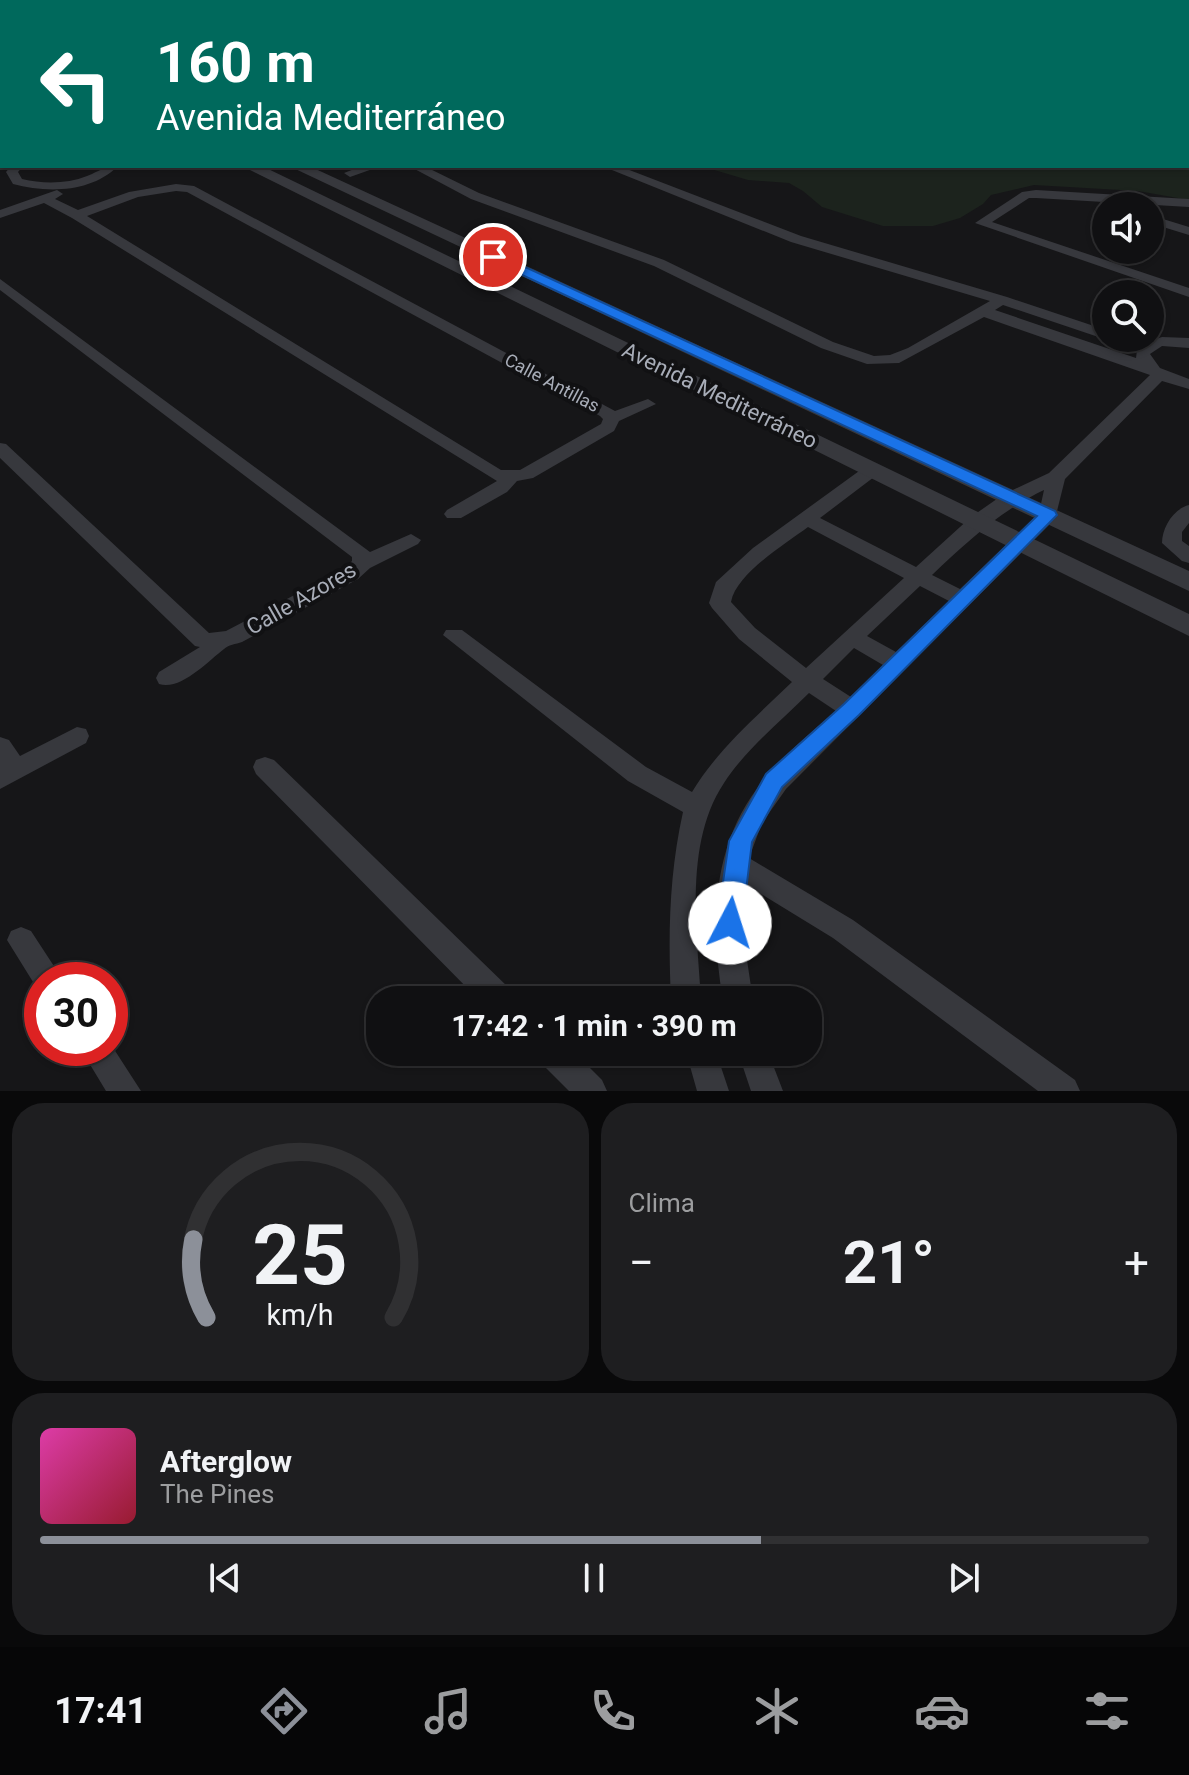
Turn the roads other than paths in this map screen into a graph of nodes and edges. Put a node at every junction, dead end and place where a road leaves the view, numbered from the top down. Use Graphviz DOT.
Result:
graph roads {
  1 [pos="8,168"];
  2 [pos="109,168"];
  3 [pos="254,168"];
  4 [pos="301,168"];
  5 [pos="368,168"];
  6 [pos="419,168"];
  7 [pos="613,168"];
  8 [pos="350,173"];
  9 [pos="35,185"];
  10 [pos="68,187"];
  11 [pos="1070,196"];
  12 [pos="44,198"];
  13 [pos="1092,202"];
  14 [pos="1189,203"];
  15 [pos="99,208"];
  16 [pos="0,214"];
  17 [pos="77,215"];
  18 [pos="1164,223"];
  19 [pos="1189,231"];
  20 [pos="0,283"];
  21 [pos="1189,293"];
  22 [pos="1002,300"];
  23 [pos="982,311"];
  24 [pos="1092,330"];
  25 [pos="1164,342"];
  26 [pos="1189,343"];
  27 [pos="1143,352"];
  28 [pos="1155,371"];
  29 [pos="1189,384"];
  30 [pos="648,404"];
  31 [pos="612,418"];
  32 [pos="0,448"];
  33 [pos="872,470"];
  34 [pos="511,477"];
  35 [pos="1056,477"];
  36 [pos="1011,498"];
  37 [pos="1189,511"];
  38 [pos="454,514"];
  39 [pos="1048,515"];
  40 [pos="807,519"];
  41 [pos="978,521"];
  42 [pos="411,540"];
  43 [pos="1020,542"];
  44 [pos="1189,556"];
  45 [pos="363,563"];
  46 [pos="919,576"];
  47 [pos="1189,582"];
  48 [pos="964,600"];
  49 [pos="1189,626"];
  50 [pos="454,635"];
  51 [pos="852,637"];
  52 [pos="217,642"];
  53 [pos="898,664"];
  54 [pos="167,678"];
  55 [pos="807,682"];
  56 [pos="852,709"];
  57 [pos="77,736"];
  58 [pos="4,765"];
  59 [pos="265,767"];
  60 [pos="697,807"];
  61 [pos="735,864"];
  62 [pos="21,940"];
  63 [pos="36,962"];
  64 [pos="486,986"];
  65 [pos="685,986"];
  66 [pos="735,986"];
  67 [pos="108,1066"];
  68 [pos="566,1066"];
  69 [pos="705,1066"];
  70 [pos="758,1066"];
  71 [pos="125,1091"];
  72 [pos="591,1091"];
  73 [pos="713,1091"];
  74 [pos="767,1091"];
  75 [pos="1064,1091"];
  1 -- 9 [label="street"];
  2 -- 10 [label="street"];
  3 -- 33 [label="street, Avenida Mediterráneo"];
  4 -- 36 [label="street, Avenida Mediterráneo"];
  5 -- 8 [label="street"];
  6 -- 23 [label="street"];
  7 -- 22 [label="street"];
  9 -- 10 [label="street"];
  9 -- 12 [label="street"];
  10 -- 12 [label="street"];
  10 -- 15 [label="street"];
  11 -- 13 [label="street"];
  11 -- 14 [label="street"];
  11 -- 21 [label="street"];
  12 -- 16 [label="street"];
  12 -- 17 [label="street"];
  15 -- 17 [label="street, Calle Antillas"];
  15 -- 31 [label="street, Calle Antillas"];
  17 -- 34 [label="street"];
  18 -- 19 [label="street"];
  20 -- 45 [label="street, Calle Azores"];
  22 -- 23 [label="street"];
  22 -- 24 [label="street"];
  23 -- 28 [label="street"];
  25 -- 26 [label="street"];
  27 -- 28 [label="street"];
  28 -- 29 [label="street"];
  28 -- 35 [label="street"];
  30 -- 31 [label="street"];
  31 -- 34 [label="street, Calle Antillas"];
  32 -- 52 [label="street"];
  33 -- 40 [label="street"];
  33 -- 41 [label="street, Avenida Mediterráneo"];
  34 -- 38 [label="street, Calle Antillas"];
  35 -- 36 [label="street"];
  35 -- 39 [label="street"];
  36 -- 39 [label="street, Avenida Mediterráneo"];
  36 -- 41 [label="street"];
  37 -- 44 [label="street"];
  39 -- 43 [label="street"];
  39 -- 47 [label="street, Avenida Mediterráneo"];
  40 -- 46 [label="street"];
  40 -- 55 [label="street"];
  41 -- 43 [label="street, Avenida Mediterráneo"];
  41 -- 46 [label="street"];
  42 -- 45 [label="street"];
  43 -- 48 [label="street"];
  43 -- 49 [label="street, Avenida Mediterráneo"];
  45 -- 52 [label="street, Calle Azores"];
  46 -- 48 [label="street"];
  46 -- 51 [label="street"];
  48 -- 53 [label="street"];
  50 -- 60 [label="street"];
  51 -- 53 [label="street"];
  51 -- 55 [label="street"];
  52 -- 54 [label="street, Calle Azores"];
  53 -- 56 [label="street"];
  55 -- 56 [label="street"];
  55 -- 60 [label="street"];
  56 -- 61 [label="street"];
  57 -- 58 [label="street"];
  59 -- 64 [label="street"];
  60 -- 65 [label="street"];
  61 -- 66 [label="street"];
  61 -- 75 [label="street"];
  62 -- 63 [label="street"];
  67 -- 71 [label="street"];
  68 -- 72 [label="street"];
  69 -- 73 [label="street"];
  70 -- 74 [label="street"];
}
